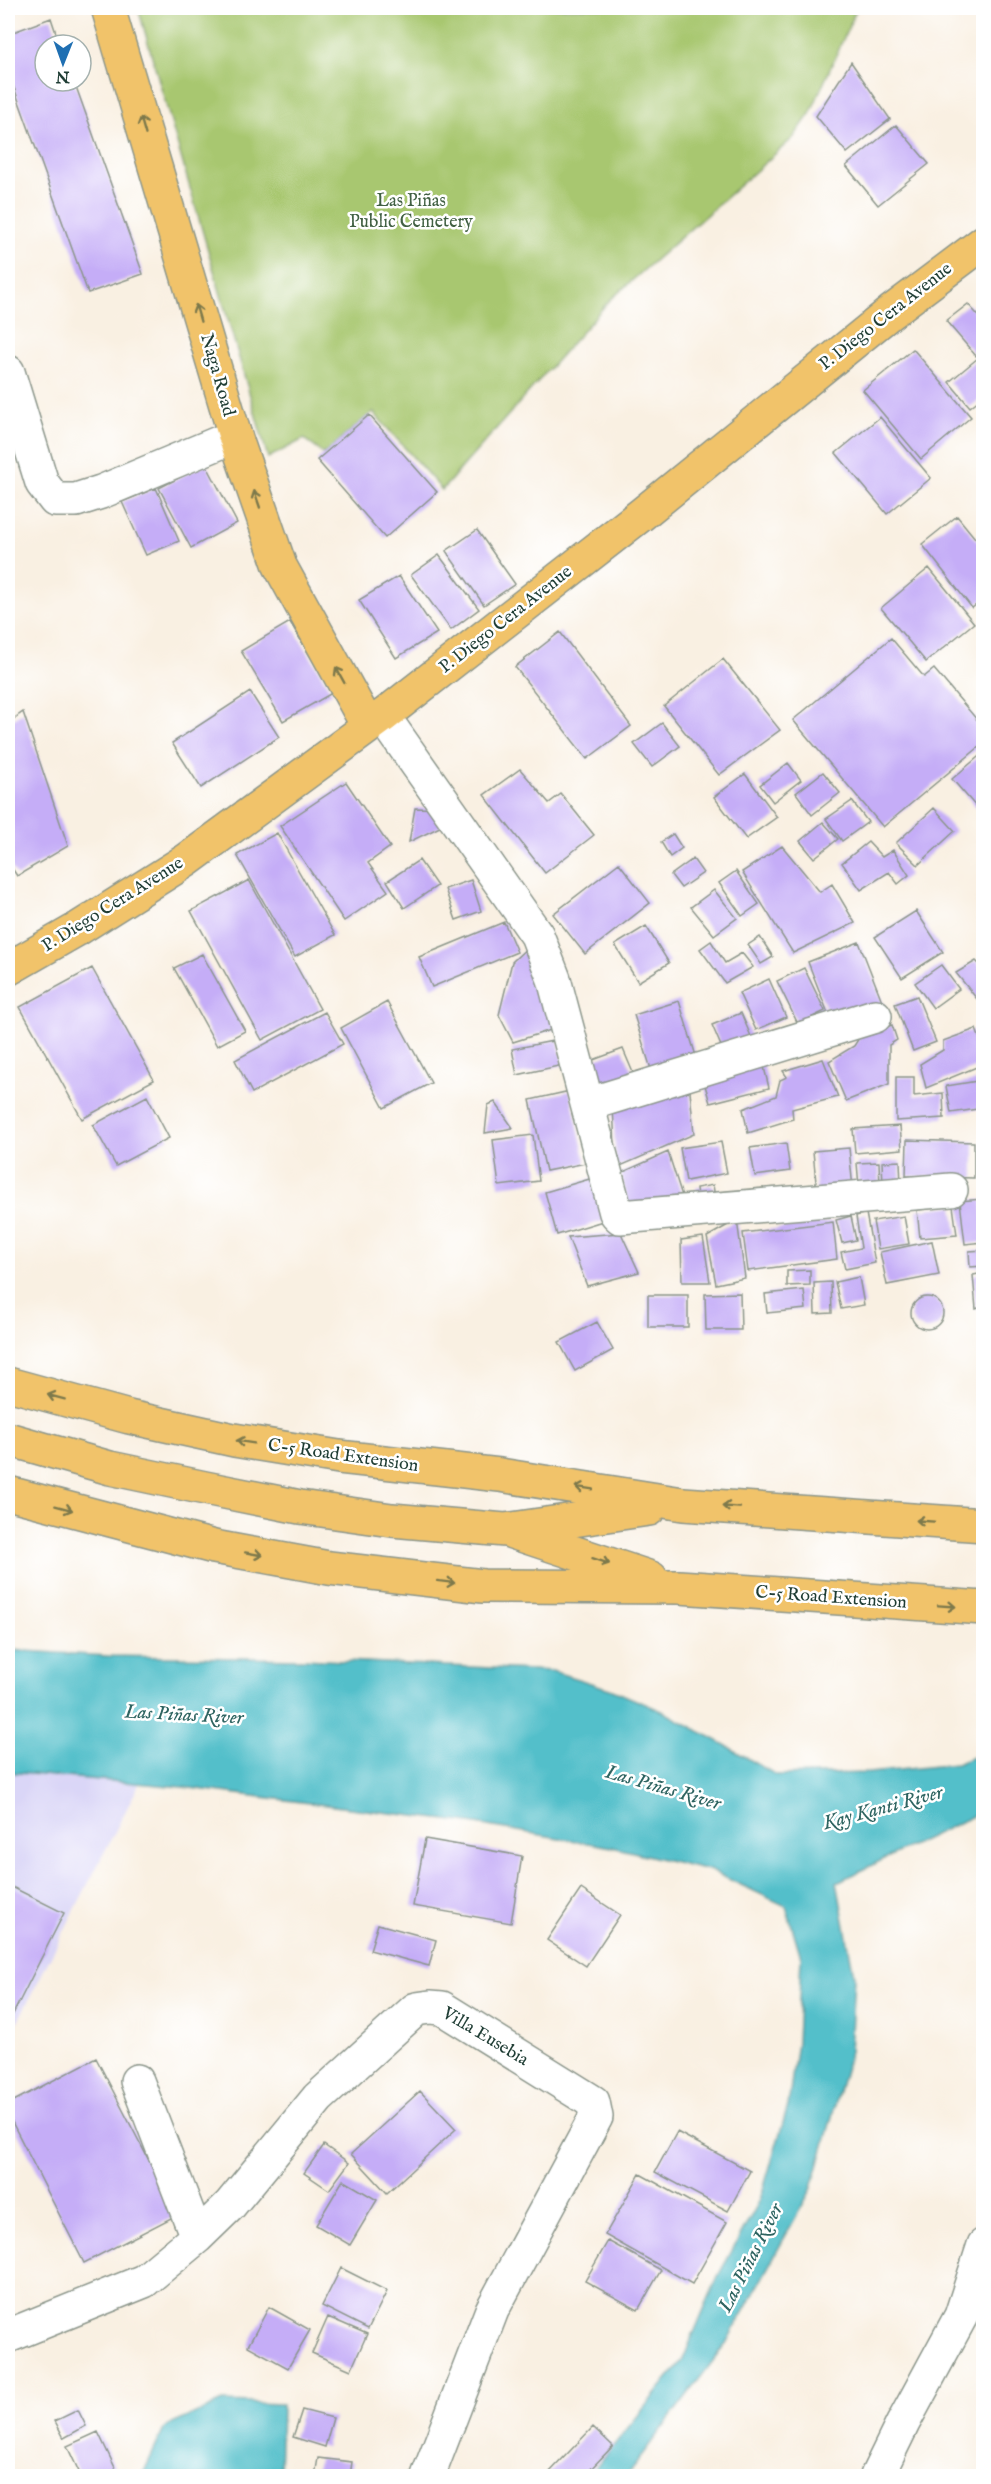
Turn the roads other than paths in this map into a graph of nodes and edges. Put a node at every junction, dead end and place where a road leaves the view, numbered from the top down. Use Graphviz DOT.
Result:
graph roads {
  1 [pos="108,8"];
  2 [pos="984,242"];
  3 [pos="8,372"];
  4 [pos="235,436"];
  5 [pos="375,721"];
  6 [pos="8,969"];
  7 [pos="875,1016"];
  8 [pos="589,1104"];
  9 [pos="951,1190"];
  10 [pos="8,1384"];
  11 [pos="8,1438"];
  12 [pos="8,1493"];
  13 [pos="683,1504"];
  14 [pos="984,1525"];
  15 [pos="505,1530"];
  16 [pos="679,1587"];
  17 [pos="984,1608"];
  18 [pos="137,2081"];
  19 [pos="197,2238"];
  20 [pos="984,2246"];
  21 [pos="8,2336"];
  22 [pos="428,2476"];
  23 [pos="877,2476"];
  4 -- 1 [label="main road, Naga Road, one-way"];
  2 -- 5 [label="main road, P. Diego Cera Avenue"];
  3 -- 4 [label="street"];
  5 -- 4 [label="main road, Naga Road, one-way"];
  5 -- 6 [label="main road, P. Diego Cera Avenue"];
  5 -- 8 [label="street"];
  7 -- 8 [label="street"];
  8 -- 9 [label="street"];
  13 -- 10 [label="main road, C-5 Road Extension, one-way"];
  11 -- 15 [label="main road, C-5 Road Extension"];
  12 -- 16 [label="main road, C-5 Road Extension, one-way"];
  14 -- 13 [label="main road, C-5 Road Extension, one-way"];
  13 -- 15 [label="main road, C-5 Road Extension"];
  15 -- 16 [label="main road, C-5 Road Extension, one-way"];
  16 -- 17 [label="main road, C-5 Road Extension, one-way"];
  18 -- 19 [label="street"];
  19 -- 21 [label="street, Villa Eusebia"];
  19 -- 22 [label="street, Villa Eusebia"];
  20 -- 23 [label="street"];
}
